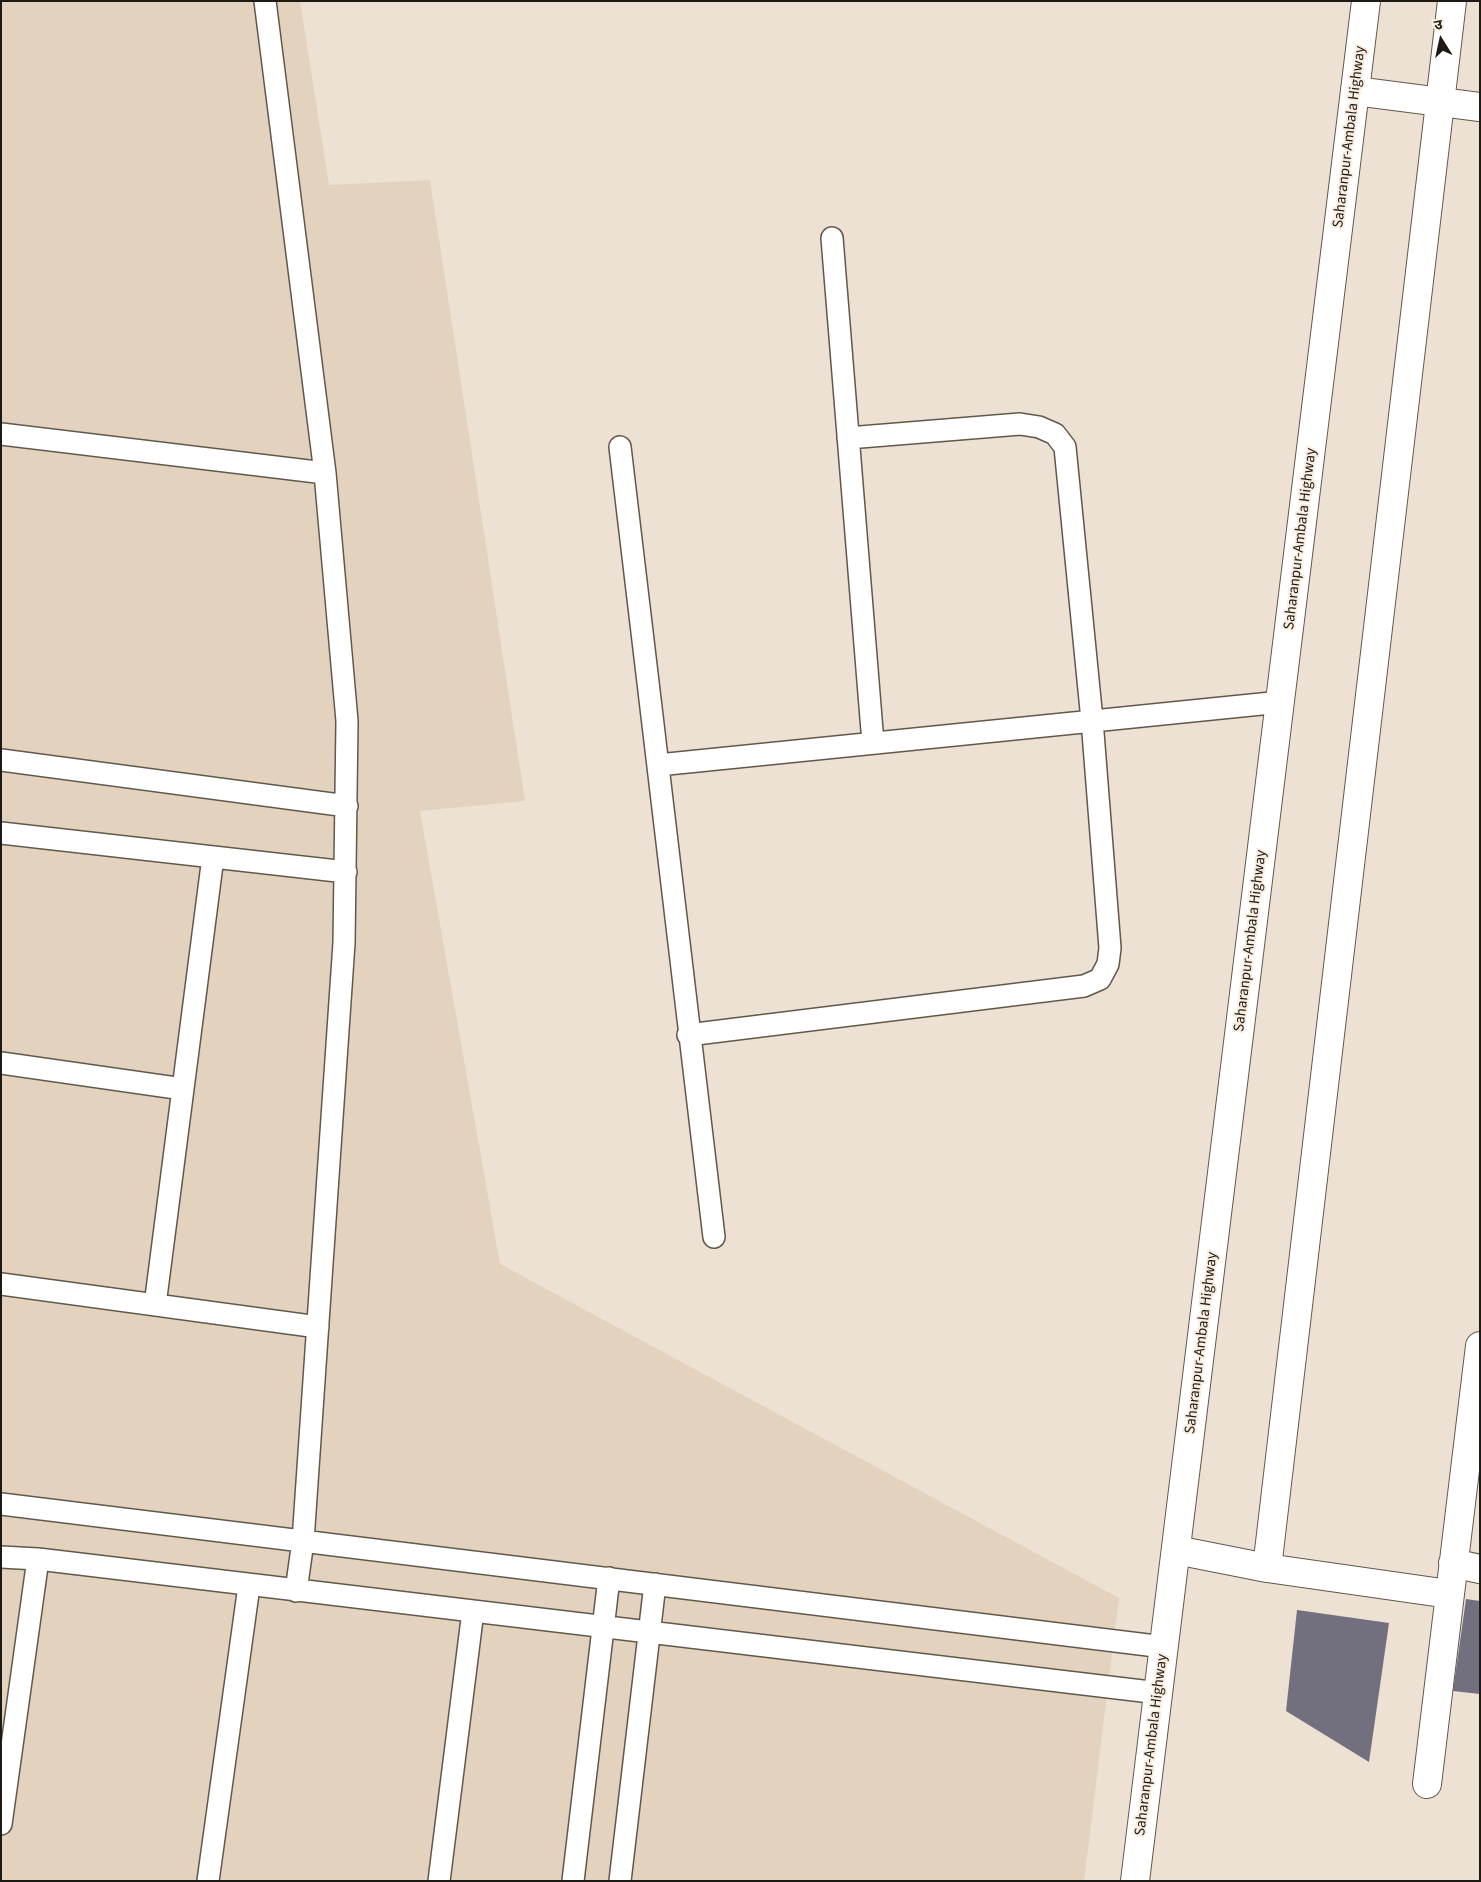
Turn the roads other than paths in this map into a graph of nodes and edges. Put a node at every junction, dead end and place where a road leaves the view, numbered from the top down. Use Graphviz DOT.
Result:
graph roads {
  1 [pos="265,1"];
  2 [pos="1366,1"];
  3 [pos="1452,1"];
  4 [pos="1355,91"];
  5 [pos="1440,102"];
  6 [pos="1480,107"];
  7 [pos="832,238"];
  8 [pos="1,434"];
  9 [pos="848,438"];
  10 [pos="620,447"];
  11 [pos="325,473"];
  12 [pos="1281,702"];
  13 [pos="1092,720"];
  14 [pos="873,743"];
  15 [pos="1,760"];
  16 [pos="658,765"];
  17 [pos="347,806"];
  18 [pos="1,833"];
  19 [pos="213,857"];
  20 [pos="346,872"];
  21 [pos="688,1035"];
  22 [pos="1,1063"];
  23 [pos="183,1089"];
  24 [pos="714,1237"];
  25 [pos="1,1284"];
  26 [pos="155,1305"];
  27 [pos="318,1327"];
  28 [pos="1480,1346"];
  29 [pos="1,1504"];
  30 [pos="303,1541"];
  31 [pos="1176,1550"];
  32 [pos="1,1557"];
  33 [pos="38,1559"];
  34 [pos="1453,1564"];
  35 [pos="1267,1568"];
  36 [pos="1480,1569"];
  37 [pos="609,1578"];
  38 [pos="655,1584"];
  39 [pos="249,1586"];
  40 [pos="296,1591"];
  41 [pos="1449,1594"];
  42 [pos="473,1610"];
  43 [pos="604,1626"];
  44 [pos="649,1632"];
  45 [pos="1164,1647"];
  46 [pos="1158,1693"];
  47 [pos="1427,1784"];
  48 [pos="1,1824"];
  49 [pos="208,1881"];
  50 [pos="439,1881"];
  51 [pos="573,1881"];
  52 [pos="620,1881"];
  53 [pos="1135,1881"];
  1 -- 11 [label="lane"];
  2 -- 4 [label="street, Saharanpur-Ambala Highway"];
  3 -- 5 [label="street"];
  4 -- 5 [label="street"];
  4 -- 12 [label="street, Saharanpur-Ambala Highway"];
  5 -- 6 [label="street"];
  5 -- 35 [label="street"];
  7 -- 9 [label="lane"];
  8 -- 11 [label="lane"];
  9 -- 13 [label="lane"];
  9 -- 14 [label="lane"];
  10 -- 16 [label="lane"];
  11 -- 17 [label="lane"];
  12 -- 13 [label="lane"];
  12 -- 31 [label="street, Saharanpur-Ambala Highway"];
  13 -- 14 [label="lane"];
  13 -- 21 [label="lane"];
  14 -- 16 [label="lane"];
  15 -- 17 [label="lane"];
  16 -- 21 [label="lane"];
  17 -- 20 [label="lane"];
  18 -- 19 [label="lane"];
  19 -- 20 [label="lane"];
  19 -- 23 [label="lane"];
  20 -- 27 [label="lane"];
  21 -- 24 [label="lane"];
  22 -- 23 [label="lane"];
  23 -- 26 [label="lane"];
  25 -- 26 [label="lane"];
  26 -- 27 [label="lane"];
  27 -- 30 [label="lane"];
  28 -- 34 [label="street"];
  29 -- 30 [label="lane"];
  30 -- 37 [label="lane"];
  30 -- 40 [label="lane"];
  31 -- 35 [label="street"];
  31 -- 45 [label="street, Saharanpur-Ambala Highway"];
  32 -- 33 [label="lane"];
  33 -- 39 [label="lane"];
  33 -- 48 [label="lane"];
  34 -- 36 [label="street"];
  34 -- 41 [label="street"];
  35 -- 41 [label="street"];
  37 -- 38 [label="lane"];
  37 -- 43 [label="lane"];
  38 -- 44 [label="lane"];
  38 -- 45 [label="lane"];
  39 -- 40 [label="lane"];
  39 -- 49 [label="lane"];
  40 -- 42 [label="lane"];
  41 -- 47 [label="street"];
  42 -- 43 [label="lane"];
  42 -- 50 [label="lane"];
  43 -- 44 [label="lane"];
  43 -- 51 [label="lane"];
  44 -- 46 [label="lane"];
  44 -- 52 [label="lane"];
  45 -- 46 [label="street, Saharanpur-Ambala Highway"];
  46 -- 53 [label="street, Saharanpur-Ambala Highway"];
}
